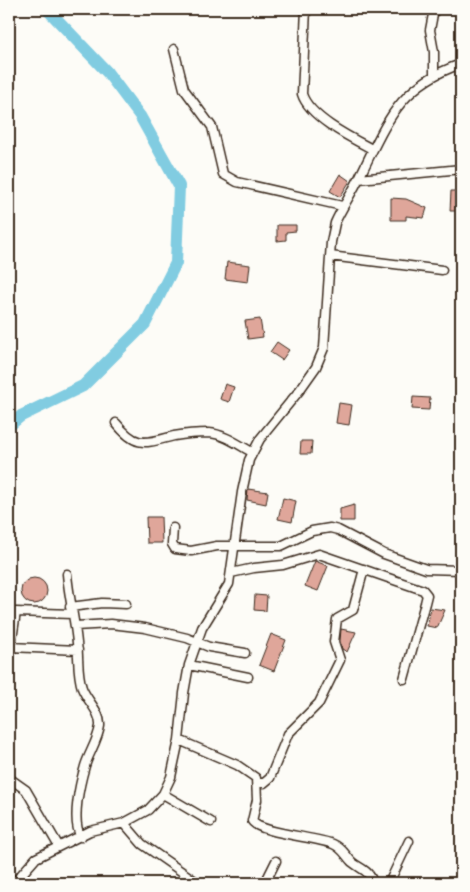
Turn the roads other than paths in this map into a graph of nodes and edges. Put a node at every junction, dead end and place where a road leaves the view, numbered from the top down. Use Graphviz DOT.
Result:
graph roads {
  1 [pos="306,9"];
  2 [pos="434,9"];
  3 [pos="174,50"];
  4 [pos="461,64"];
  5 [pos="434,74"];
  6 [pos="372,148"];
  7 [pos="461,169"];
  8 [pos="359,179"];
  9 [pos="342,206"];
  10 [pos="330,256"];
  11 [pos="442,270"];
  12 [pos="116,423"];
  13 [pos="252,452"];
  14 [pos="173,528"];
  15 [pos="234,546"];
  16 [pos="364,569"];
  17 [pos="232,570"];
  18 [pos="461,570"];
  19 [pos="67,574"];
  20 [pos="126,604"];
  21 [pos="71,611"];
  22 [pos="75,626"];
  23 [pos="196,643"];
  24 [pos="10,647"];
  25 [pos="78,650"];
  26 [pos="244,653"];
  27 [pos="9,660"];
  28 [pos="190,665"];
  29 [pos="248,677"];
  30 [pos="404,679"];
  31 [pos="180,740"];
  32 [pos="9,778"];
  33 [pos="258,783"];
  34 [pos="163,794"];
  35 [pos="211,822"];
  36 [pos="124,823"];
  37 [pos="82,837"];
  38 [pos="409,841"];
  39 [pos="58,845"];
  40 [pos="276,861"];
  41 [pos="14,883"];
  42 [pos="198,883"];
  43 [pos="265,883"];
  44 [pos="373,883"];
  45 [pos="389,883"];
  1 -- 6 [label="street"];
  2 -- 5 [label="street"];
  3 -- 9 [label="street"];
  4 -- 5 [label="street"];
  5 -- 6 [label="street"];
  6 -- 8 [label="street"];
  7 -- 8 [label="street"];
  8 -- 9 [label="street"];
  9 -- 10 [label="street"];
  10 -- 11 [label="street"];
  10 -- 13 [label="street"];
  12 -- 13 [label="street"];
  13 -- 15 [label="street"];
  14 -- 15 [label="street"];
  15 -- 17 [label="street"];
  15 -- 18 [label="street"];
  16 -- 17 [label="street"];
  16 -- 30 [label="street"];
  16 -- 33 [label="street"];
  17 -- 23 [label="street"];
  19 -- 21 [label="street"];
  20 -- 21 [label="street"];
  21 -- 22 [label="street"];
  21 -- 24 [label="street"];
  22 -- 23 [label="street"];
  22 -- 25 [label="street"];
  23 -- 26 [label="street"];
  23 -- 28 [label="street"];
  24 -- 25 [label="street"];
  24 -- 27 [label="street"];
  25 -- 37 [label="street"];
  28 -- 29 [label="street"];
  28 -- 31 [label="street"];
  31 -- 33 [label="street"];
  31 -- 34 [label="street"];
  32 -- 39 [label="street"];
  33 -- 44 [label="street"];
  34 -- 35 [label="street"];
  34 -- 36 [label="street"];
  36 -- 37 [label="street"];
  36 -- 42 [label="street"];
  37 -- 39 [label="street"];
  38 -- 45 [label="street"];
  39 -- 41 [label="street"];
  40 -- 43 [label="street"];
}
